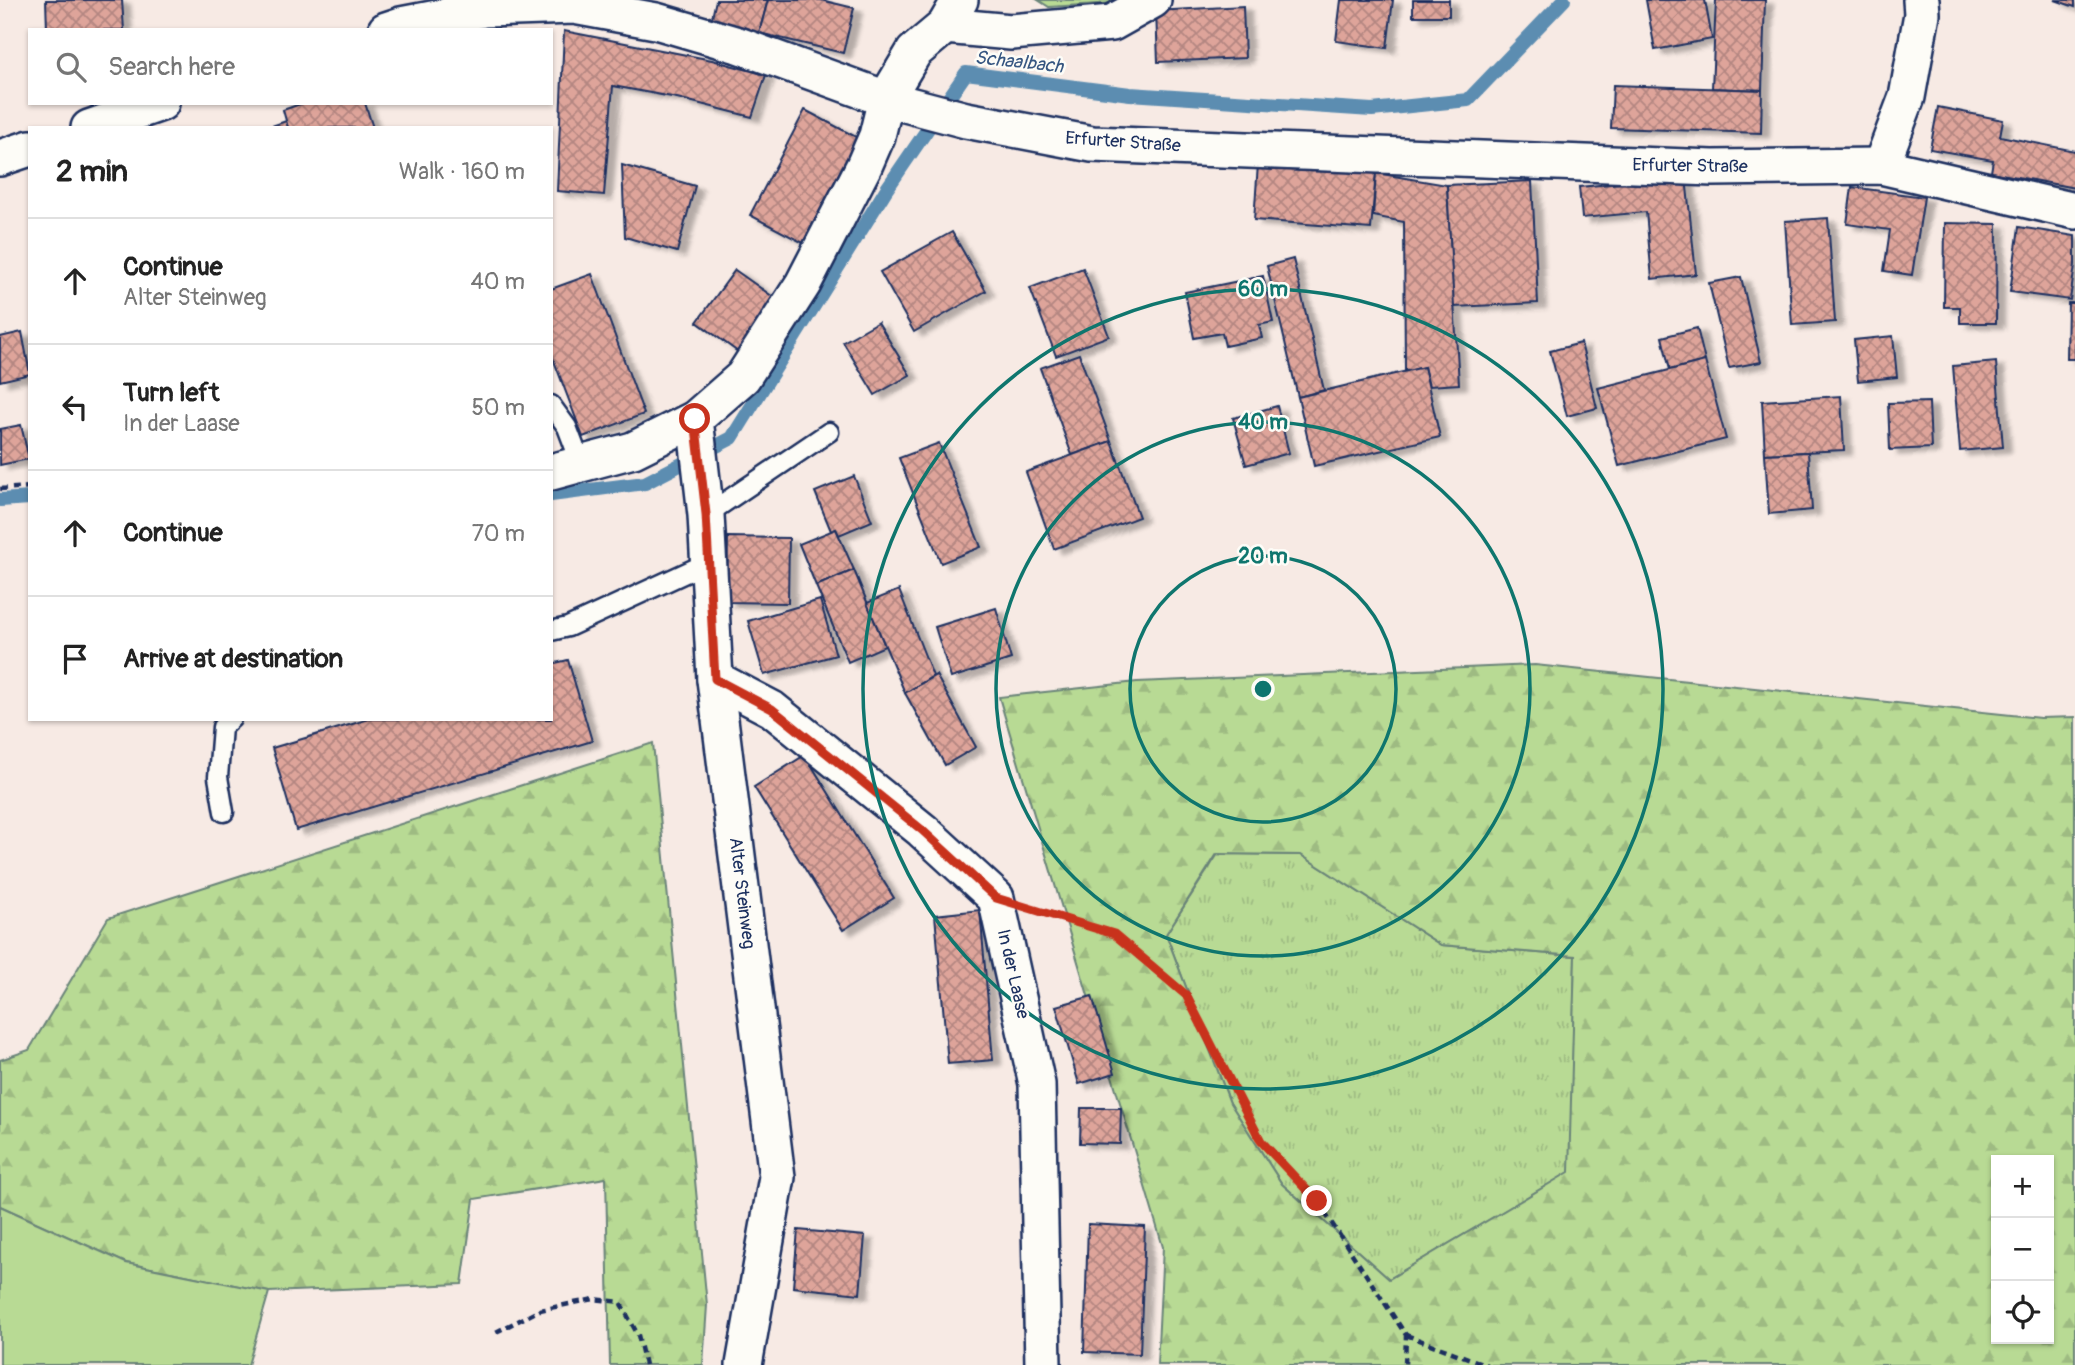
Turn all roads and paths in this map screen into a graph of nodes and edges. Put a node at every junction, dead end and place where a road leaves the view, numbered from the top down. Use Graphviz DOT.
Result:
graph roads {
  1 [pos="1153,0"];
  2 [pos="1922,7"];
  3 [pos="953,13"];
  4 [pos="392,28"];
  5 [pos="886,99"];
  6 [pos="155,105"];
  7 [pos="95,126"];
  8 [pos="28,149"];
  9 [pos="0,158"];
  10 [pos="1881,166"];
  11 [pos="2075,211"];
  12 [pos="553,408"];
  13 [pos="696,429"];
  14 [pos="829,432"];
  15 [pos="566,468"];
  16 [pos="28,486"];
  17 [pos="0,489"];
  18 [pos="705,504"];
  19 [pos="709,562"];
  20 [pos="553,631"];
  21 [pos="715,679"];
  22 [pos="229,721"];
  23 [pos="224,812"];
  24 [pos="996,898"];
  25 [pos="496,1332"];
  26 [pos="1406,1335"];
  27 [pos="645,1365"];
  28 [pos="744,1365"];
  29 [pos="1043,1365"];
  30 [pos="1405,1365"];
  31 [pos="1487,1365"];
  1 -- 3 [label="street"];
  2 -- 10 [label="street"];
  3 -- 5 [label="street"];
  4 -- 5 [label="street, Erfurter Straße"];
  5 -- 10 [label="street, Erfurter Straße"];
  5 -- 13 [label="street"];
  6 -- 7 [label="street"];
  8 -- 9 [label="street"];
  10 -- 11 [label="street, Erfurter Straße"];
  12 -- 15 [label="lane"];
  13 -- 15 [label="street"];
  13 -- 18 [label="street, Alter Steinweg"];
  14 -- 18 [label="lane"];
  16 -- 17 [label="path"];
  18 -- 19 [label="street, Alter Steinweg"];
  19 -- 20 [label="lane"];
  19 -- 21 [label="street, Alter Steinweg"];
  21 -- 24 [label="street"];
  21 -- 28 [label="street, Alter Steinweg"];
  22 -- 23 [label="lane"];
  24 -- 26 [label="path"];
  24 -- 29 [label="street, In der Laase"];
  25 -- 27 [label="path"];
  26 -- 30 [label="path"];
  26 -- 31 [label="path"];
}
